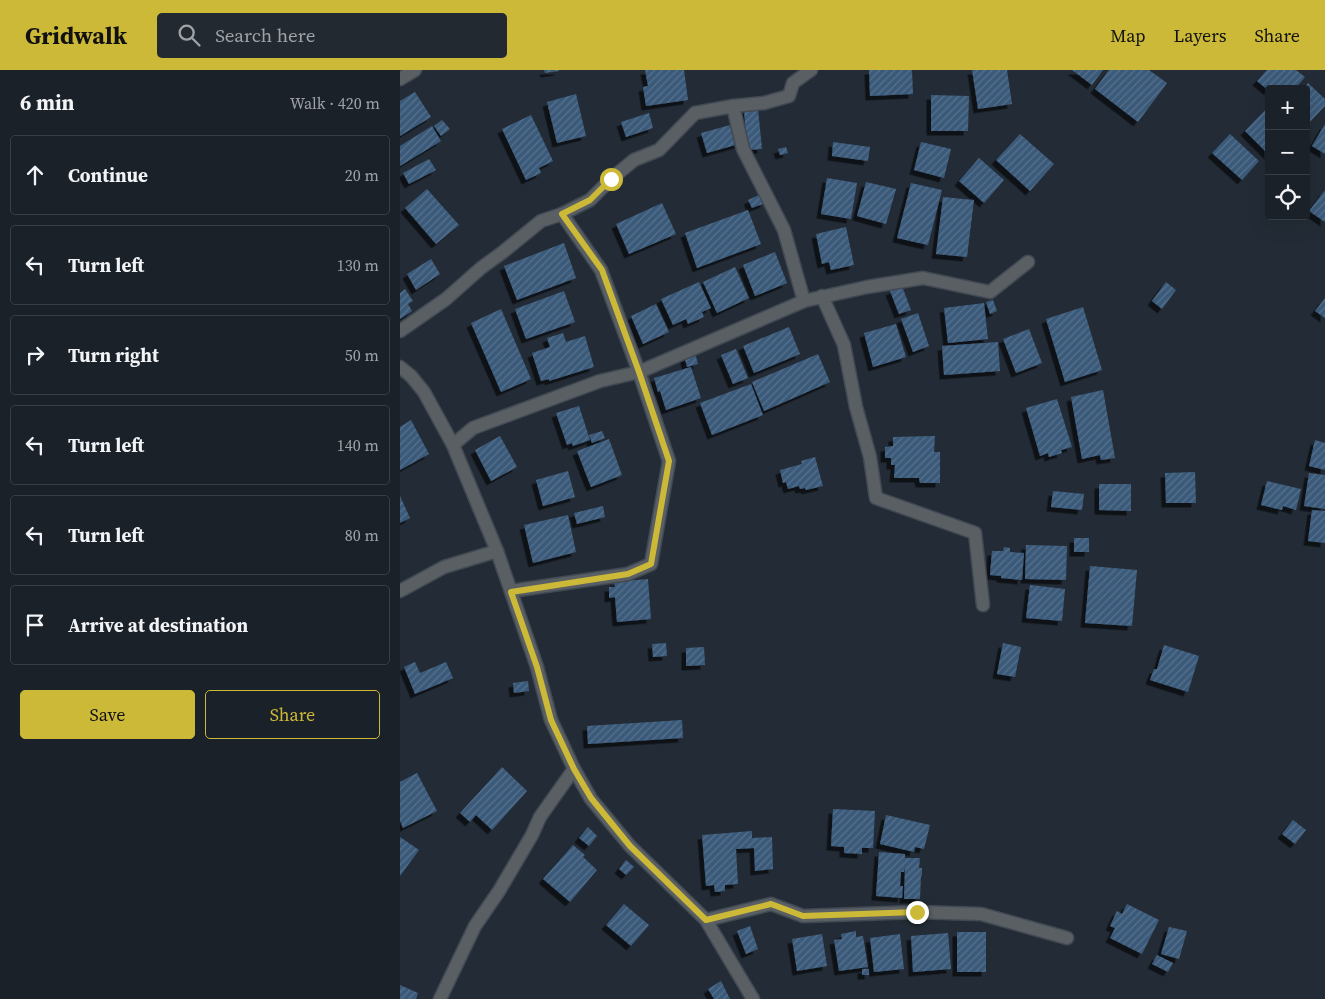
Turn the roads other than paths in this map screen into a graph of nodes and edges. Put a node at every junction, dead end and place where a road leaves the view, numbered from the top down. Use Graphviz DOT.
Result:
graph roads {
  1 [pos="415,70"];
  2 [pos="811,70"];
  3 [pos="400,78"];
  4 [pos="733,106"];
  5 [pos="562,214"];
  6 [pos="1028,262"];
  7 [pos="822,296"];
  8 [pos="804,301"];
  9 [pos="400,331"];
  10 [pos="400,366"];
  11 [pos="639,372"];
  12 [pos="453,445"];
  13 [pos="497,551"];
  14 [pos="400,591"];
  15 [pos="511,592"];
  16 [pos="983,605"];
  17 [pos="574,769"];
  18 [pos="706,920"];
  19 [pos="1067,938"];
  20 [pos="440,999"];
  21 [pos="753,999"];
  1 -- 3 [label="street"];
  2 -- 4 [label="street"];
  4 -- 5 [label="street"];
  4 -- 8 [label="street"];
  5 -- 9 [label="street"];
  5 -- 11 [label="street"];
  6 -- 7 [label="street"];
  7 -- 8 [label="street"];
  7 -- 16 [label="street"];
  8 -- 11 [label="street"];
  10 -- 12 [label="street"];
  11 -- 12 [label="street"];
  11 -- 15 [label="street"];
  12 -- 13 [label="street"];
  13 -- 14 [label="street"];
  13 -- 15 [label="street"];
  15 -- 17 [label="street"];
  17 -- 18 [label="street"];
  17 -- 20 [label="street"];
  18 -- 19 [label="street"];
  18 -- 21 [label="street"];
}
